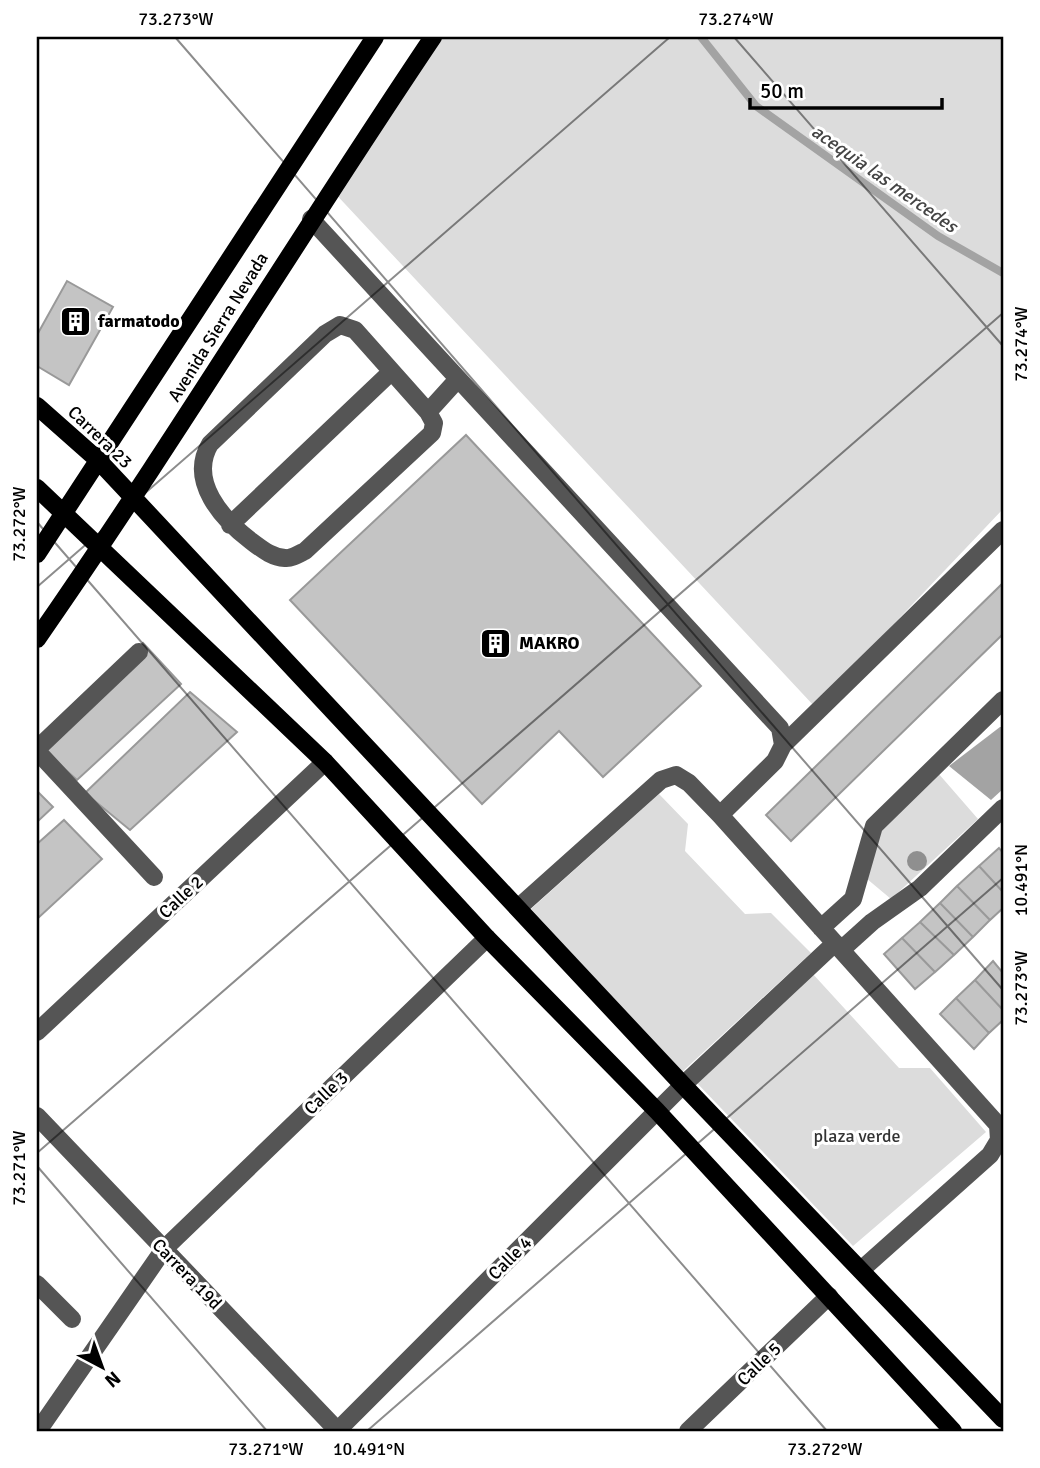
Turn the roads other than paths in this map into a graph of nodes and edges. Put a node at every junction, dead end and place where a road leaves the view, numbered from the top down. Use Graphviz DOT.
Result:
graph roads {
  1 [pos="375,37"];
  2 [pos="433,37"];
  3 [pos="311,219"];
  4 [pos="391,372"];
  5 [pos="457,380"];
  6 [pos="37,406"];
  7 [pos="428,412"];
  8 [pos="98,460"];
  9 [pos="37,488"];
  10 [pos="134,499"];
  11 [pos="64,513"];
  12 [pos="230,525"];
  13 [pos="1003,530"];
  14 [pos="100,548"];
  15 [pos="37,554"];
  16 [pos="37,639"];
  17 [pos="139,652"];
  18 [pos="1003,700"];
  19 [pos="783,745"];
  20 [pos="37,750"];
  21 [pos="325,762"];
  22 [pos="1003,808"];
  23 [pos="720,815"];
  24 [pos="154,877"];
  25 [pos="519,907"];
  26 [pos="821,928"];
  27 [pos="487,938"];
  28 [pos="838,947"];
  29 [pos="37,1032"];
  30 [pos="683,1085"];
  31 [pos="657,1111"];
  32 [pos="37,1116"];
  33 [pos="1001,1142"];
  34 [pos="164,1249"];
  35 [pos="861,1270"];
  36 [pos="37,1284"];
  37 [pos="830,1296"];
  38 [pos="72,1319"];
  39 [pos="1003,1419"];
  40 [pos="38,1431"];
  41 [pos="337,1431"];
  42 [pos="688,1431"];
  43 [pos="953,1431"];
  1 -- 8 [label="main road, Avenida Sierra Nevada"];
  2 -- 3 [label="main road, Avenida Sierra Nevada"];
  3 -- 5 [label="street"];
  3 -- 10 [label="main road, Avenida Sierra Nevada"];
  4 -- 7 [label="street"];
  4 -- 12 [label="street"];
  4 -- 12 [label="street"];
  5 -- 7 [label="street"];
  5 -- 19 [label="street"];
  6 -- 8 [label="main road, Carrera 23"];
  7 -- 12 [label="street"];
  8 -- 10 [label="main road, Carrera 23"];
  8 -- 11 [label="main road, Avenida Sierra Nevada"];
  9 -- 11 [label="main road"];
  10 -- 14 [label="main road, Avenida Sierra Nevada"];
  10 -- 25 [label="main road, Carrera 23"];
  11 -- 14 [label="main road"];
  11 -- 15 [label="main road, Avenida Sierra Nevada"];
  13 -- 19 [label="street"];
  14 -- 16 [label="main road, Avenida Sierra Nevada"];
  14 -- 21 [label="main road"];
  17 -- 20 [label="street"];
  18 -- 26 [label="street"];
  19 -- 23 [label="street"];
  20 -- 24 [label="street"];
  21 -- 27 [label="main road"];
  21 -- 29 [label="street, Calle 2"];
  22 -- 28 [label="street, Calle 4"];
  23 -- 25 [label="street"];
  23 -- 26 [label="street"];
  25 -- 30 [label="main road, Carrera 23"];
  26 -- 28 [label="street"];
  27 -- 31 [label="main road"];
  27 -- 34 [label="street, Calle 3"];
  28 -- 30 [label="street, Calle 4"];
  28 -- 33 [label="street"];
  30 -- 31 [label="street, Calle 4"];
  30 -- 35 [label="main road, Carrera 23"];
  31 -- 37 [label="main road"];
  31 -- 41 [label="street, Calle 4"];
  32 -- 34 [label="street, Carrera 19d"];
  33 -- 35 [label="street"];
  34 -- 40 [label="street, Calle 3"];
  34 -- 41 [label="street, Carrera 19d"];
  35 -- 39 [label="main road, Carrera 23"];
  36 -- 38 [label="street"];
  37 -- 42 [label="street, Calle 5"];
  37 -- 43 [label="main road"];
}
